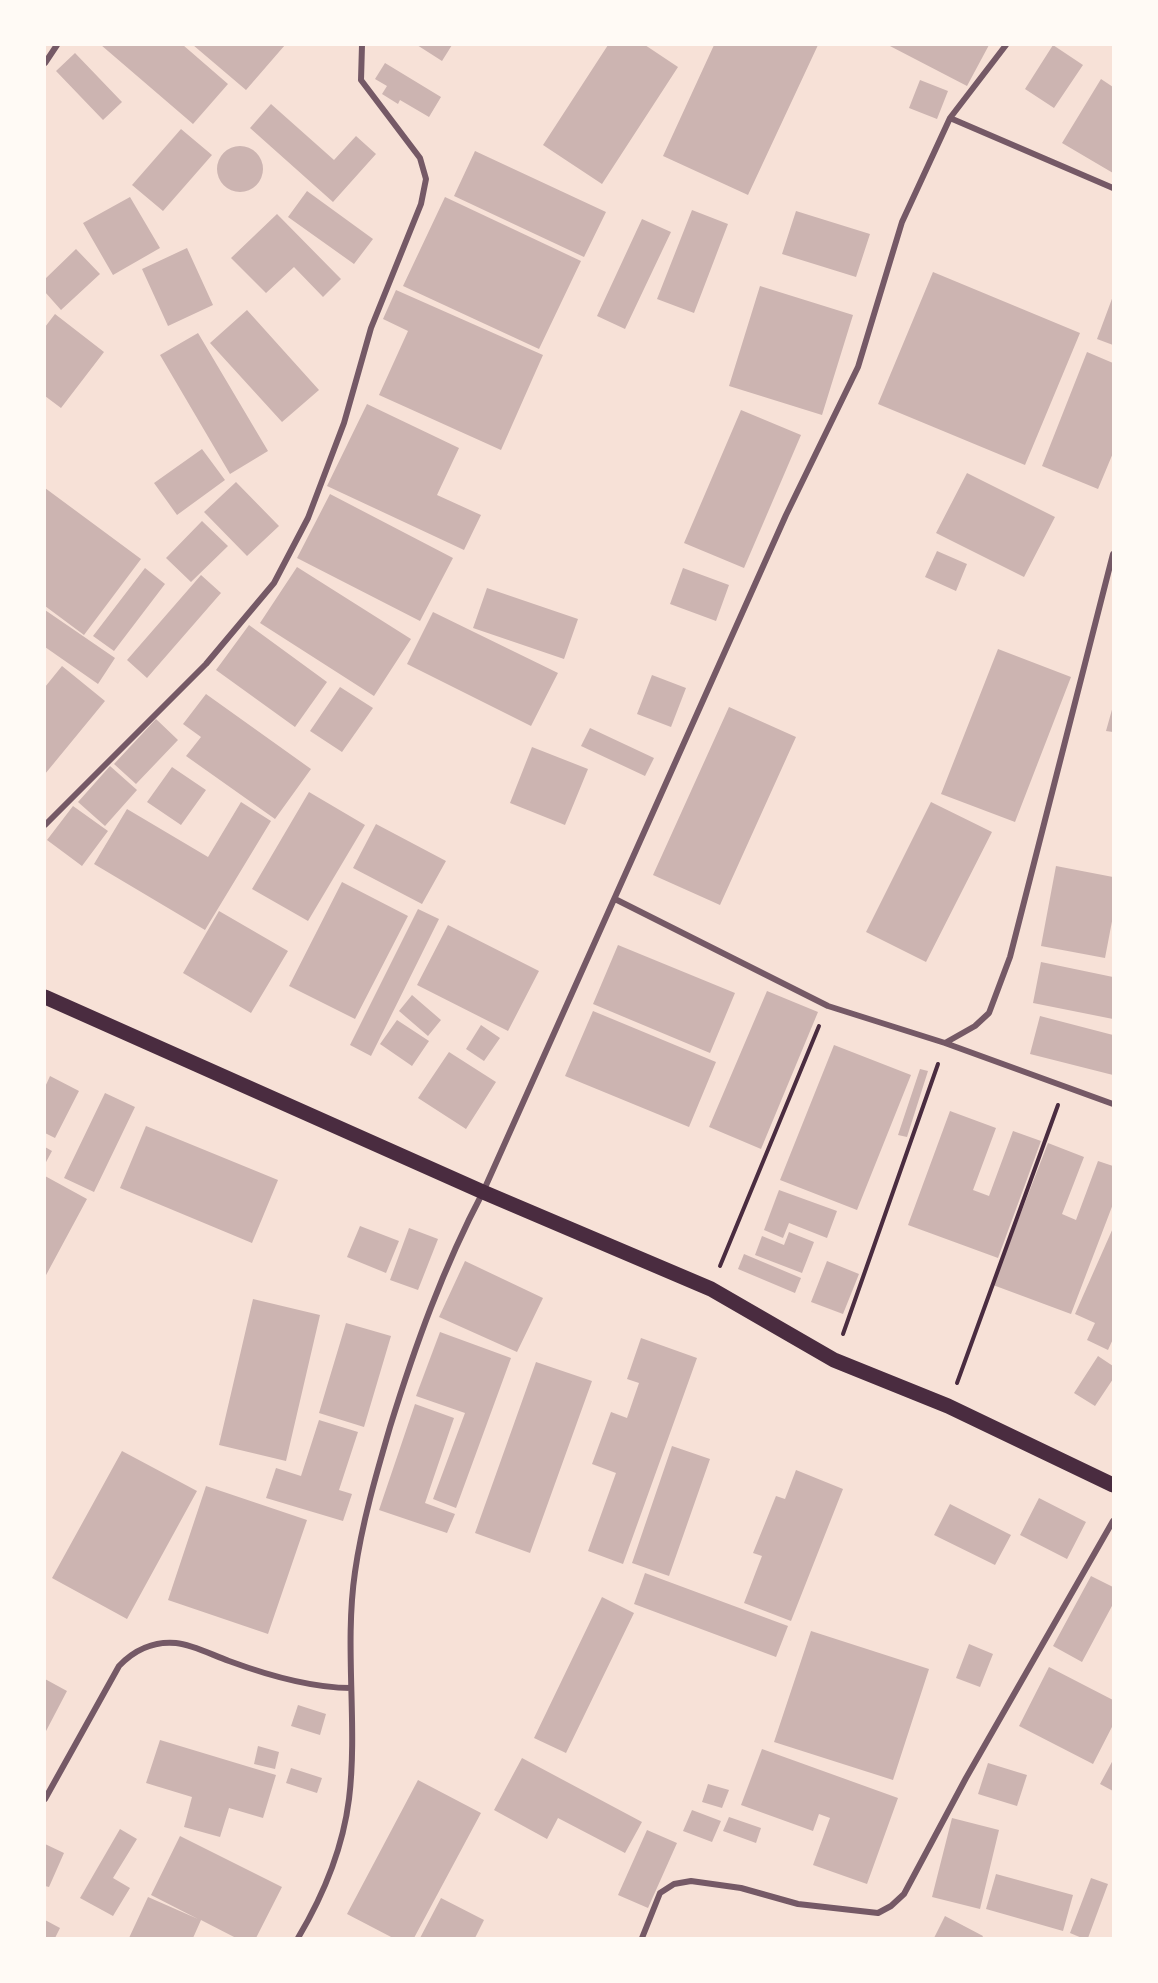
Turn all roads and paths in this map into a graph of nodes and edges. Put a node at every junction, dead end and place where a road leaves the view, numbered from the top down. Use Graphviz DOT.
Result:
graph roads {
  1 [pos="57,45"];
  2 [pos="362,45"];
  3 [pos="1006,45"];
  4 [pos="45,63"];
  5 [pos="950,118"];
  6 [pos="1113,188"];
  7 [pos="1113,554"];
  8 [pos="45,825"];
  9 [pos="615,899"];
  10 [pos="45,997"];
  11 [pos="828,1006"];
  12 [pos="945,1043"];
  13 [pos="1064,1088"];
  14 [pos="1113,1104"];
  15 [pos="483,1192"];
  16 [pos="711,1288"];
  17 [pos="834,1360"];
  18 [pos="948,1406"];
  19 [pos="1113,1485"];
  20 [pos="1113,1521"];
  21 [pos="351,1688"];
  22 [pos="45,1799"];
  23 [pos="298,1938"];
  24 [pos="642,1938"];
  1 -- 4 [label="street"];
  2 -- 8 [label="street"];
  3 -- 5 [label="street"];
  5 -- 6 [label="street"];
  5 -- 9 [label="street"];
  7 -- 12 [label="street"];
  9 -- 11 [label="street"];
  9 -- 15 [label="street"];
  10 -- 15 [label="main road"];
  11 -- 12 [label="street"];
  11 -- 16 [label="path"];
  12 -- 13 [label="street"];
  12 -- 17 [label="path"];
  13 -- 14 [label="street"];
  13 -- 18 [label="path"];
  15 -- 16 [label="main road"];
  15 -- 21 [label="street"];
  16 -- 17 [label="main road"];
  17 -- 18 [label="main road"];
  18 -- 19 [label="main road"];
  20 -- 24 [label="street"];
  21 -- 22 [label="street"];
  21 -- 23 [label="street"];
}
